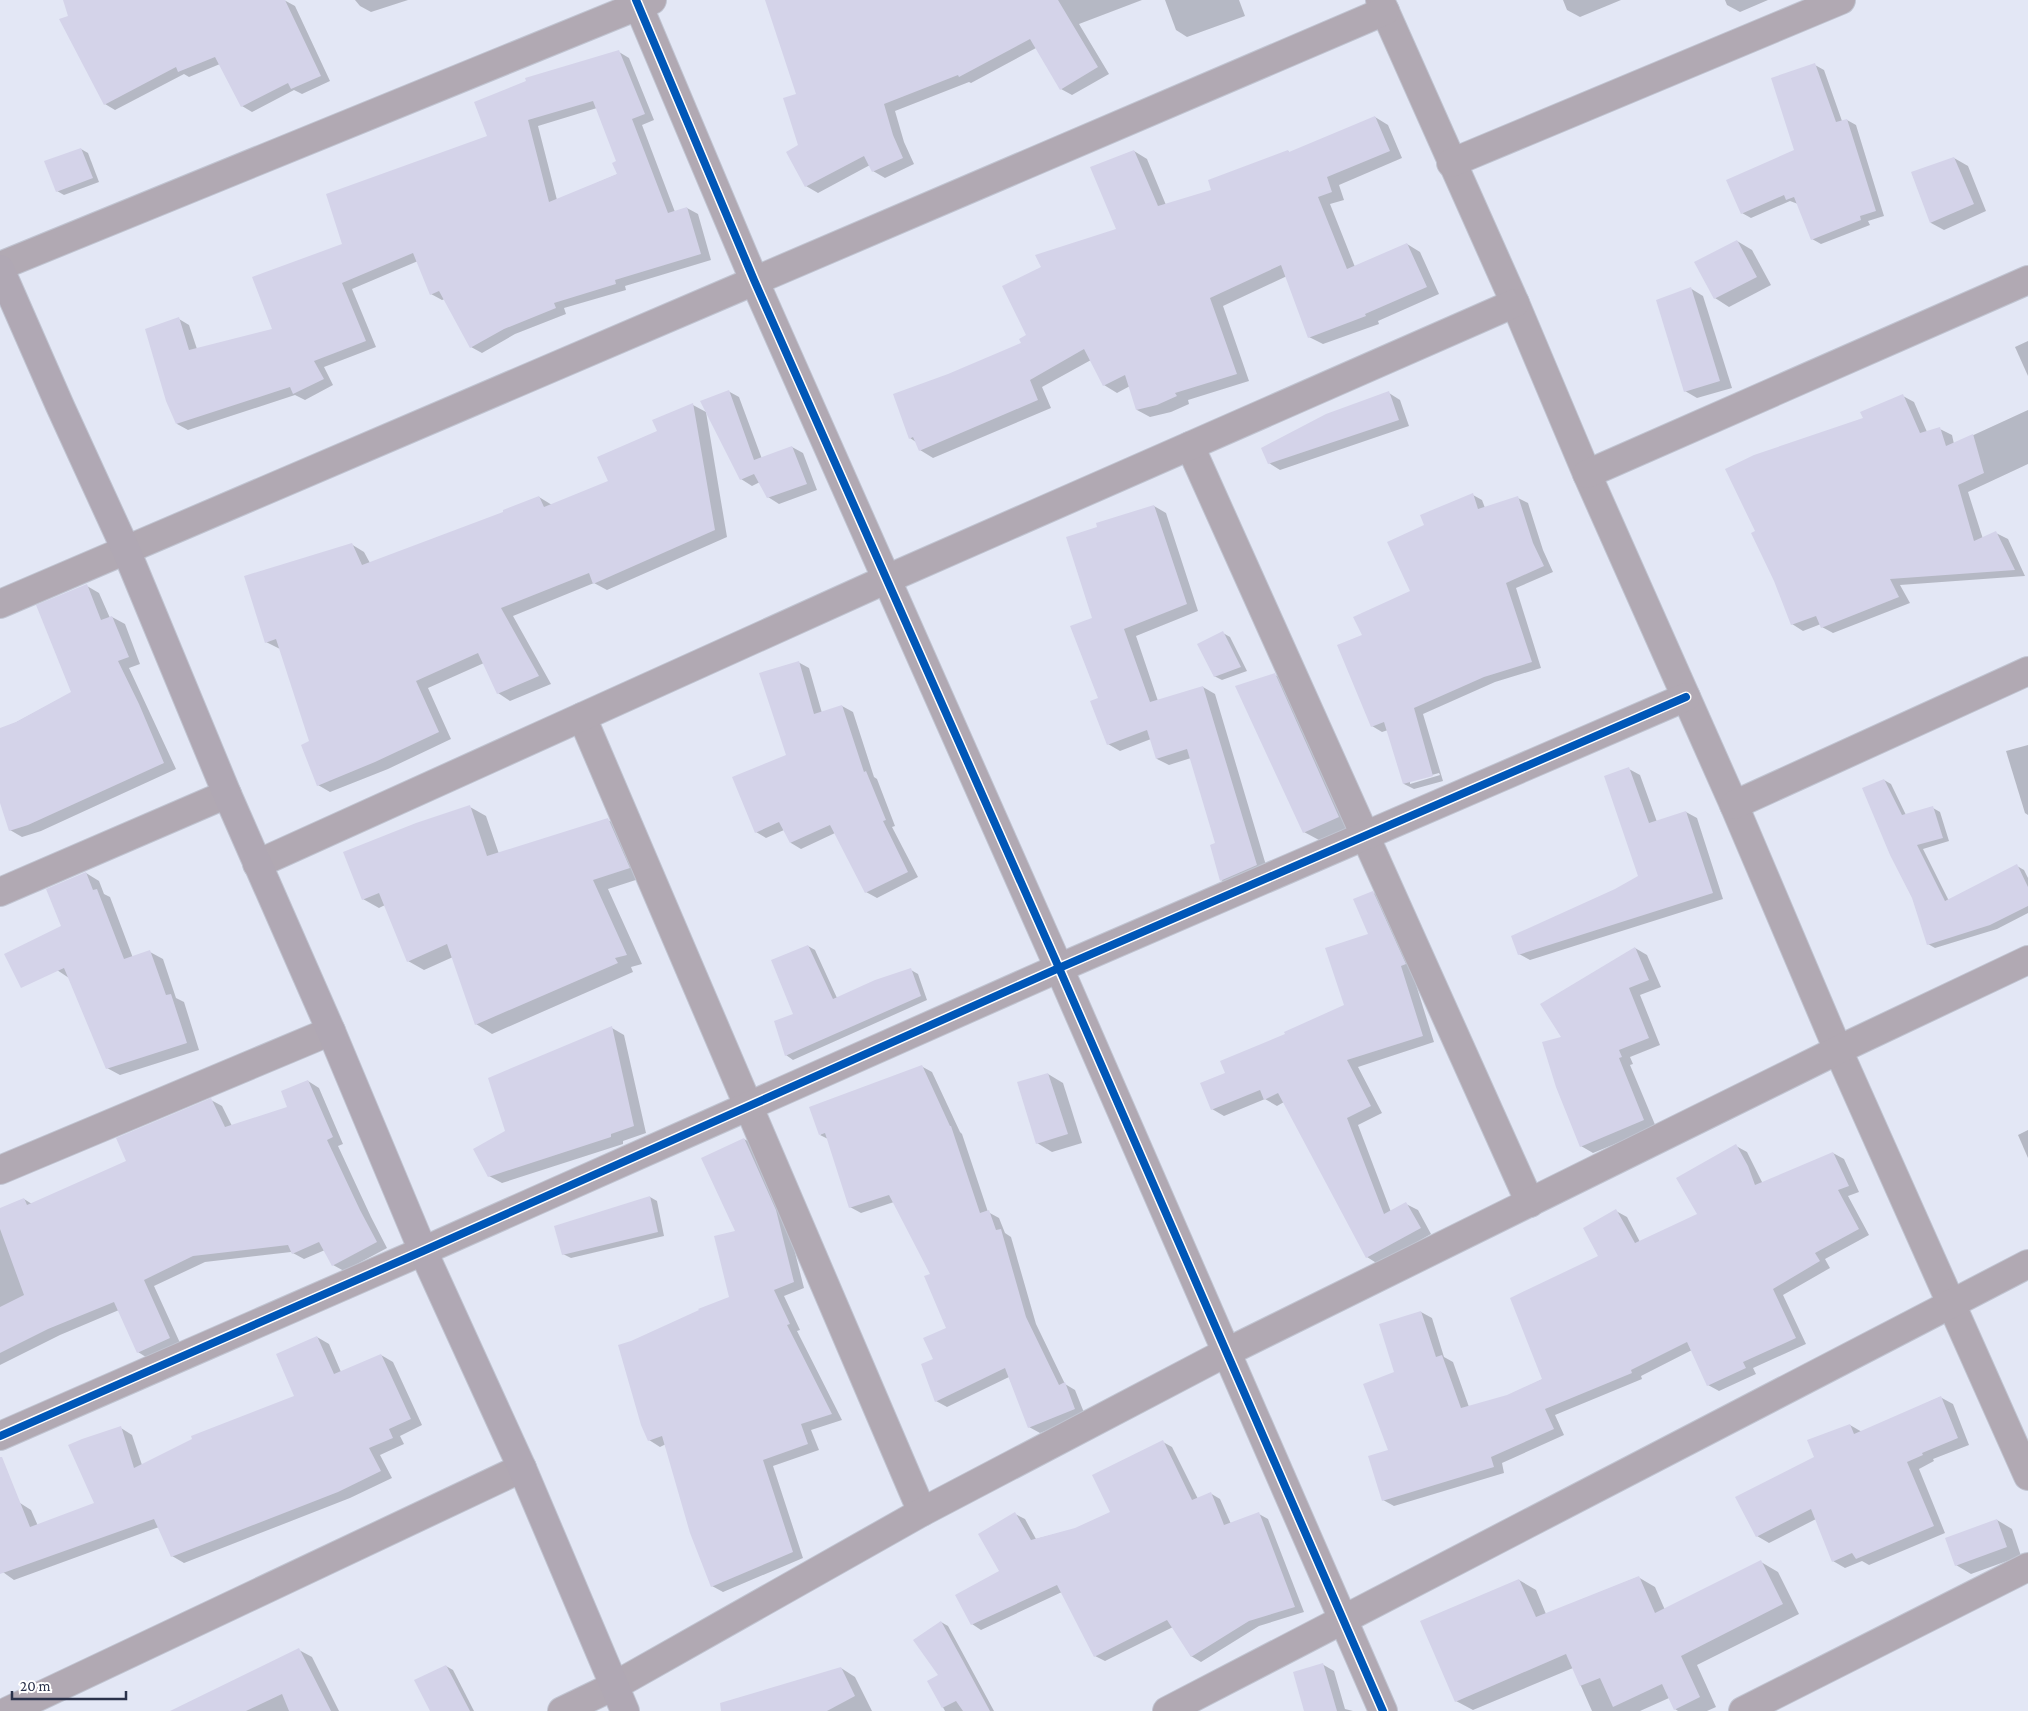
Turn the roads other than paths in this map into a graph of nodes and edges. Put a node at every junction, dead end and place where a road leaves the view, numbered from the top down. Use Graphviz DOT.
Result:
graph roads {
  1 [pos="1840,0"];
  2 [pos="642,2"];
  3 [pos="1383,5"];
  4 [pos="1452,163"];
  5 [pos="0,267"];
  6 [pos="754,280"];
  7 [pos="2028,280"];
  8 [pos="1515,303"];
  9 [pos="1190,446"];
  10 [pos="1587,474"];
  11 [pos="126,550"];
  12 [pos="887,579"];
  13 [pos="0,604"];
  14 [pos="2028,671"];
  15 [pos="1686,697"];
  16 [pos="582,717"];
  17 [pos="227,794"];
  18 [pos="1734,805"];
  19 [pos="1366,835"];
  20 [pos="257,864"];
  21 [pos="0,892"];
  22 [pos="2028,960"];
  23 [pos="1059,968"];
  24 [pos="331,1031"];
  25 [pos="1838,1050"];
  26 [pos="747,1107"];
  27 [pos="0,1170"];
  28 [pos="1530,1203"];
  29 [pos="424,1251"];
  30 [pos="2028,1264"];
  31 [pos="1952,1302"];
  32 [pos="1227,1352"];
  33 [pos="0,1436"];
  34 [pos="522,1468"];
  35 [pos="2028,1476"];
  36 [pos="922,1512"];
  37 [pos="2028,1567"];
  38 [pos="1344,1620"];
  39 [pos="614,1686"];
  40 [pos="8,1711"];
  41 [pos="562,1711"];
  42 [pos="625,1711"];
  43 [pos="1167,1711"];
  44 [pos="1382,1711"];
  45 [pos="1743,1711"];
  1 -- 4 [label="street"];
  2 -- 5 [label="street"];
  2 -- 6 [label="street"];
  3 -- 4 [label="street"];
  3 -- 6 [label="street"];
  4 -- 8 [label="street"];
  5 -- 11 [label="street"];
  6 -- 11 [label="street"];
  6 -- 12 [label="street"];
  7 -- 10 [label="street"];
  8 -- 9 [label="street"];
  8 -- 10 [label="street"];
  9 -- 12 [label="street"];
  9 -- 19 [label="street"];
  10 -- 15 [label="street"];
  11 -- 13 [label="street"];
  11 -- 17 [label="street"];
  12 -- 16 [label="street"];
  12 -- 23 [label="street"];
  14 -- 18 [label="street"];
  15 -- 18 [label="street"];
  15 -- 19 [label="street"];
  16 -- 20 [label="street"];
  16 -- 26 [label="street"];
  17 -- 20 [label="street"];
  17 -- 21 [label="street"];
  18 -- 25 [label="street"];
  19 -- 23 [label="street"];
  19 -- 28 [label="street"];
  20 -- 24 [label="street"];
  22 -- 25 [label="street"];
  23 -- 26 [label="street"];
  23 -- 32 [label="street"];
  24 -- 27 [label="street"];
  24 -- 29 [label="street"];
  25 -- 28 [label="street"];
  25 -- 31 [label="street"];
  26 -- 29 [label="street"];
  26 -- 36 [label="street"];
  28 -- 32 [label="street"];
  29 -- 33 [label="street"];
  29 -- 34 [label="street"];
  30 -- 31 [label="street"];
  31 -- 35 [label="street"];
  31 -- 38 [label="street"];
  32 -- 36 [label="street"];
  32 -- 38 [label="street"];
  34 -- 39 [label="street"];
  34 -- 40 [label="street"];
  36 -- 39 [label="street"];
  37 -- 45 [label="street"];
  38 -- 43 [label="street"];
  38 -- 44 [label="street"];
  39 -- 41 [label="street"];
  39 -- 42 [label="street"];
}
